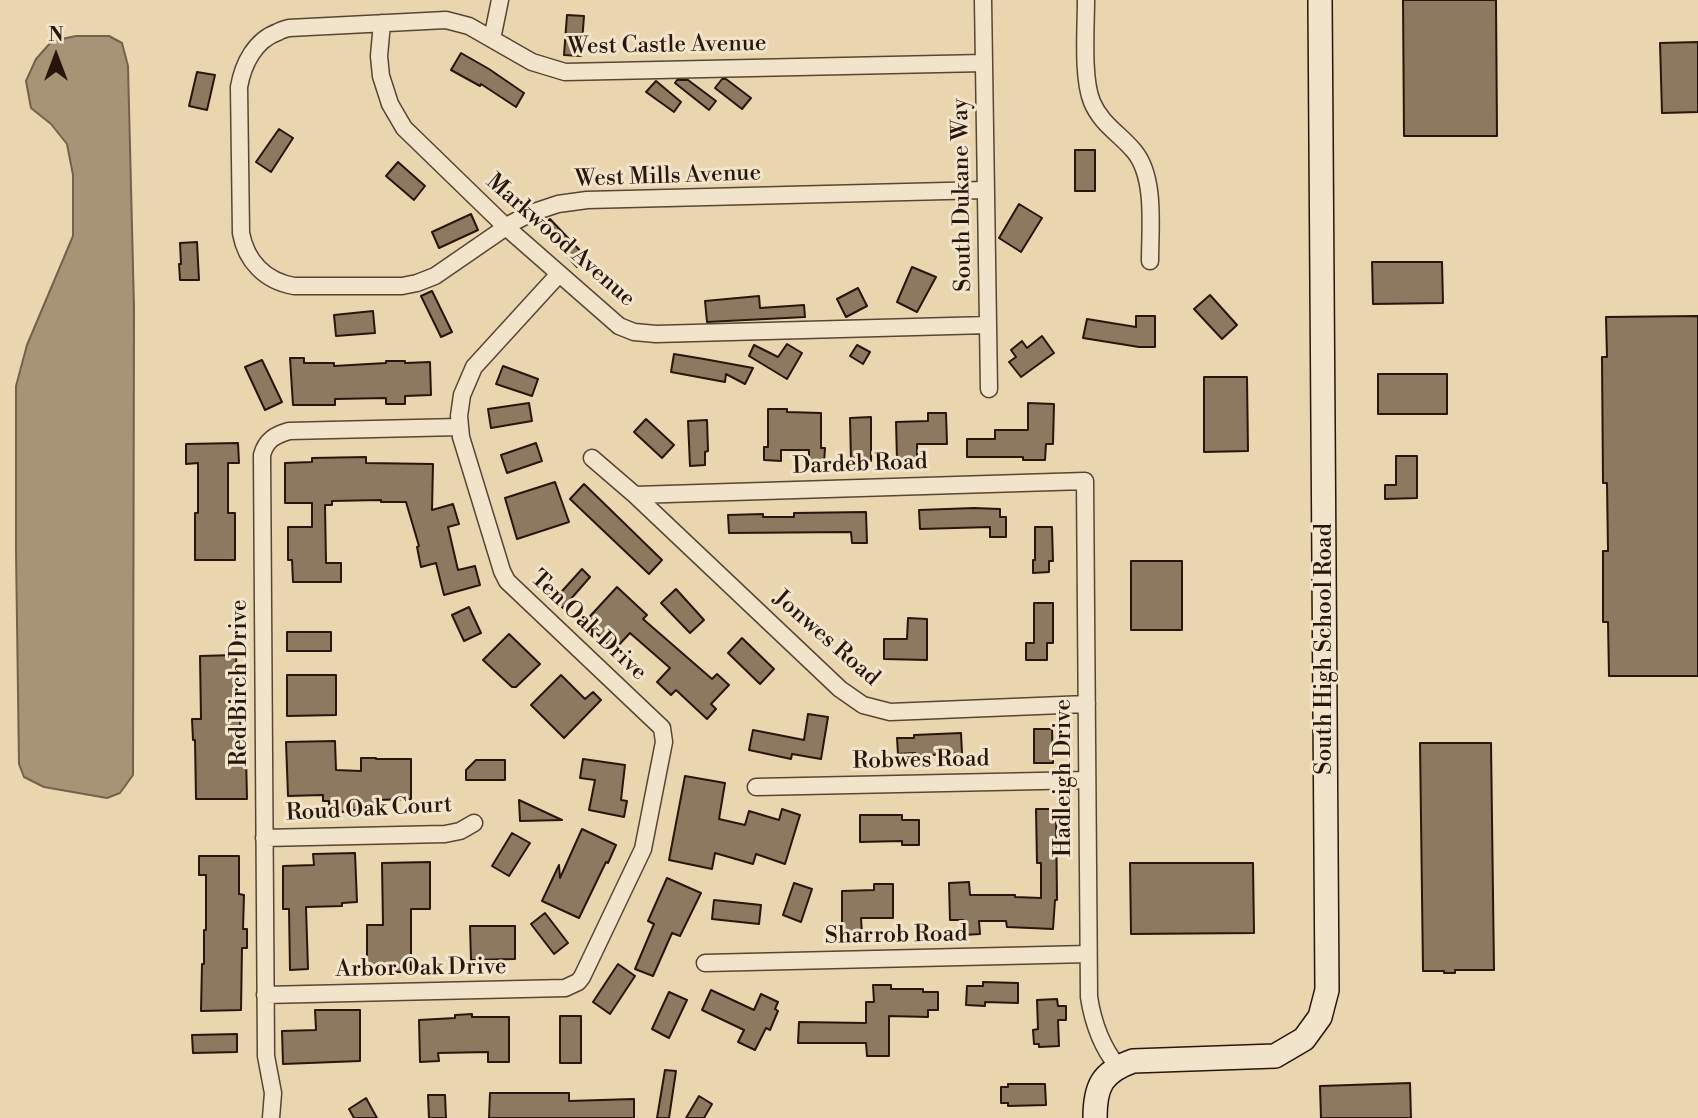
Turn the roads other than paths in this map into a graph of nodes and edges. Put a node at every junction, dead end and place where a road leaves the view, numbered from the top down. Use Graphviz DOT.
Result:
graph roads {
  1 [pos="500,0"];
  2 [pos="983,0"];
  3 [pos="1086,0"];
  4 [pos="1320,0"];
  5 [pos="382,23"];
  6 [pos="279,31"];
  7 [pos="492,39"];
  8 [pos="984,63"];
  9 [pos="986,190"];
  10 [pos="506,228"];
  11 [pos="1150,261"];
  12 [pos="559,274"];
  13 [pos="988,325"];
  14 [pos="989,389"];
  15 [pos="459,427"];
  16 [pos="592,458"];
  17 [pos="1085,481"];
  18 [pos="635,495"];
  19 [pos="1087,704"];
  20 [pos="1087,780"];
  21 [pos="756,787"];
  22 [pos="474,823"];
  23 [pos="264,838"];
  24 [pos="1088,954"];
  25 [pos="705,963"];
  26 [pos="576,983"];
  27 [pos="265,995"];
  28 [pos="1118,1067"];
  29 [pos="271,1118"];
  30 [pos="1095,1118"];
  1 -- 7 [label="street"];
  2 -- 8 [label="street, South Dukane Way"];
  3 -- 11 [label="street"];
  4 -- 28 [label="street, South High School Road"];
  5 -- 6 [label="street, West Castle Avenue"];
  5 -- 7 [label="street, West Castle Avenue"];
  5 -- 10 [label="street, Markwood Avenue"];
  6 -- 10 [label="street, West Mills Avenue"];
  7 -- 8 [label="street, West Castle Avenue"];
  8 -- 9 [label="street, South Dukane Way"];
  9 -- 10 [label="street, West Mills Avenue"];
  9 -- 13 [label="street, South Dukane Way"];
  10 -- 12 [label="street, Markwood Avenue"];
  12 -- 13 [label="street, Markwood Avenue"];
  12 -- 15 [label="street, Ten Oak Drive"];
  13 -- 14 [label="street, South Dukane Way"];
  15 -- 23 [label="street, Red Birch Drive"];
  15 -- 26 [label="street, Ten Oak Drive"];
  16 -- 18 [label="street, Jonwes Road"];
  17 -- 18 [label="street, Dardeb Road"];
  17 -- 19 [label="street, Hadleigh Drive"];
  18 -- 19 [label="street, Jonwes Road"];
  19 -- 20 [label="street, Hadleigh Drive"];
  20 -- 21 [label="street, Robwes Road"];
  20 -- 24 [label="street, Hadleigh Drive"];
  22 -- 23 [label="street, Roud Oak Court"];
  23 -- 27 [label="street, Red Birch Drive"];
  24 -- 25 [label="street, Sharrob Road"];
  24 -- 28 [label="street, Hadleigh Drive"];
  26 -- 27 [label="street, Arbor Oak Drive"];
  27 -- 29 [label="street, Red Birch Drive"];
  28 -- 30 [label="street"];
}
